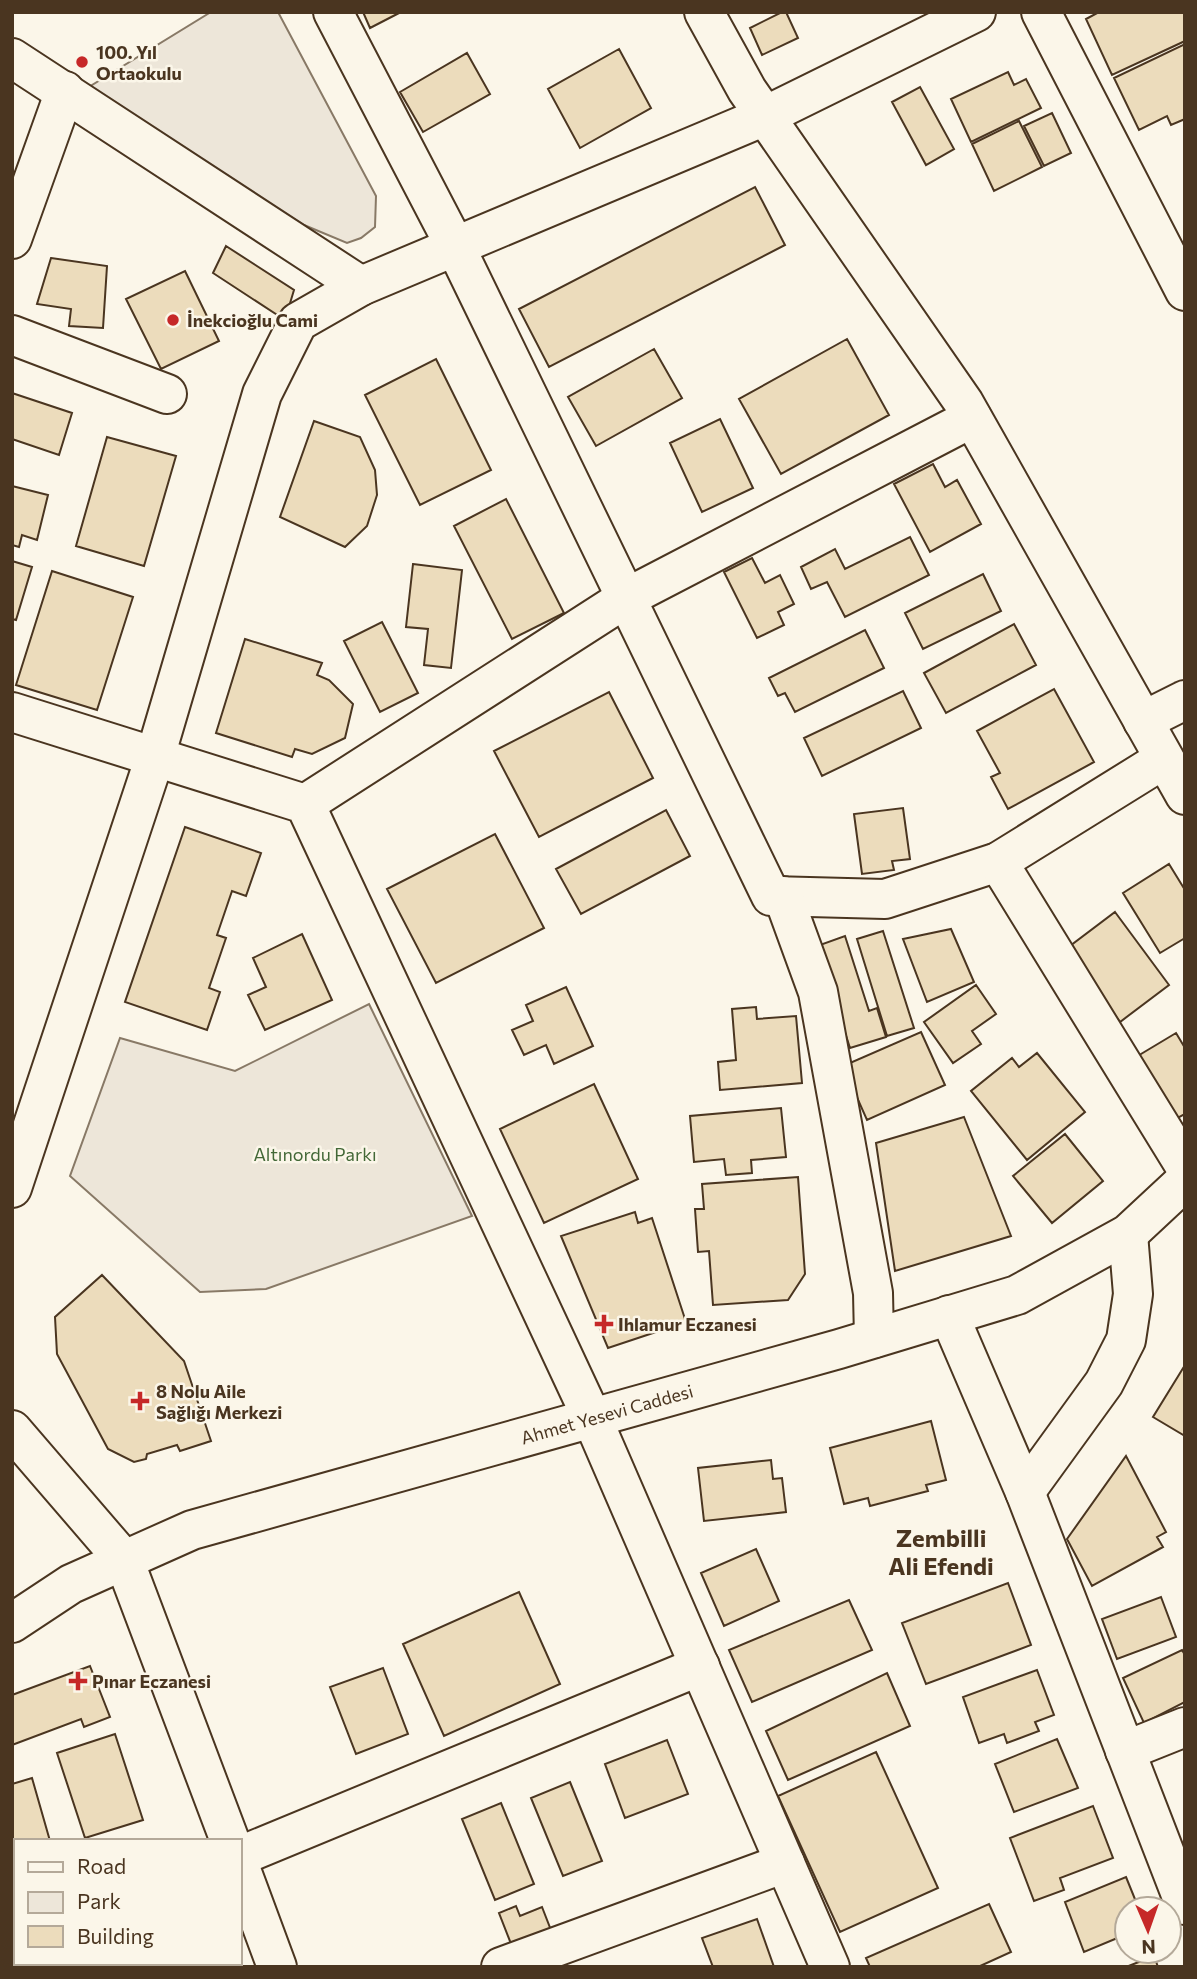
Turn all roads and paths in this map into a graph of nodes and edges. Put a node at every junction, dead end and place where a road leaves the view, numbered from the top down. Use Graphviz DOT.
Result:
graph roads {
  1 [pos="333,12"];
  2 [pos="704,12"];
  3 [pos="976,12"];
  4 [pos="1041,12"];
  5 [pos="12,58"];
  6 [pos="65,91"];
  7 [pos="765,116"];
  8 [pos="12,239"];
  9 [pos="455,246"];
  10 [pos="360,286"];
  11 [pos="1185,291"];
  12 [pos="12,335"];
  13 [pos="167,394"];
  14 [pos="972,418"];
  15 [pos="626,598"];
  16 [pos="1185,700"];
  17 [pos="12,712"];
  18 [pos="1143,721"];
  19 [pos="155,757"];
  20 [pos="1164,759"];
  21 [pos="1185,795"];
  22 [pos="305,804"];
  23 [pos="998,862"];
  24 [pos="783,896"];
  25 [pos="1185,1166"];
  26 [pos="1185,1181"];
  27 [pos="12,1188"];
  28 [pos="1128,1234"];
  29 [pos="949,1315"];
  30 [pos="874,1338"];
  31 [pos="592,1418"];
  32 [pos="12,1430"];
  33 [pos="1025,1492"];
  34 [pos="124,1560"];
  35 [pos="12,1623"];
  36 [pos="700,1666"];
  37 [pos="1185,1727"];
  38 [pos="1125,1751"];
  39 [pos="229,1839"];
  40 [pos="242,1855"];
  41 [pos="785,1863"];
  42 [pos="242,1872"];
  43 [pos="1185,1905"];
  44 [pos="277,1967"];
  45 [pos="501,1967"];
  46 [pos="830,1967"];
  1 -- 9 [label="street"];
  2 -- 7 [label="street"];
  3 -- 7 [label="street"];
  4 -- 11 [label="street"];
  5 -- 6 [label="street"];
  6 -- 8 [label="street"];
  6 -- 10 [label="street"];
  7 -- 9 [label="street"];
  7 -- 14 [label="street"];
  9 -- 10 [label="street"];
  9 -- 15 [label="street"];
  10 -- 19 [label="street"];
  12 -- 13 [label="street"];
  14 -- 15 [label="street"];
  14 -- 18 [label="street"];
  15 -- 22 [label="street"];
  15 -- 24 [label="street"];
  16 -- 18 [label="street"];
  17 -- 19 [label="street"];
  18 -- 20 [label="street"];
  19 -- 22 [label="street"];
  19 -- 27 [label="street"];
  20 -- 21 [label="street"];
  20 -- 23 [label="street"];
  22 -- 31 [label="street"];
  23 -- 24 [label="street"];
  23 -- 25 [label="street"];
  24 -- 30 [label="street"];
  26 -- 28 [label="street, Ahmet Yesevi Caddesi"];
  28 -- 29 [label="street, Ahmet Yesevi Caddesi"];
  28 -- 33 [label="street"];
  29 -- 30 [label="street, Ahmet Yesevi Caddesi"];
  29 -- 33 [label="street"];
  30 -- 31 [label="street, Ahmet Yesevi Caddesi"];
  31 -- 34 [label="street, Ahmet Yesevi Caddesi"];
  31 -- 36 [label="street"];
  32 -- 34 [label="street"];
  33 -- 38 [label="street"];
  34 -- 35 [label="street, Ahmet Yesevi Caddesi"];
  34 -- 39 [label="street"];
  36 -- 40 [label="street"];
  36 -- 41 [label="street"];
  37 -- 38 [label="street"];
  38 -- 43 [label="street"];
  41 -- 45 [label="street"];
  41 -- 46 [label="street"];
  42 -- 44 [label="street"];
}
